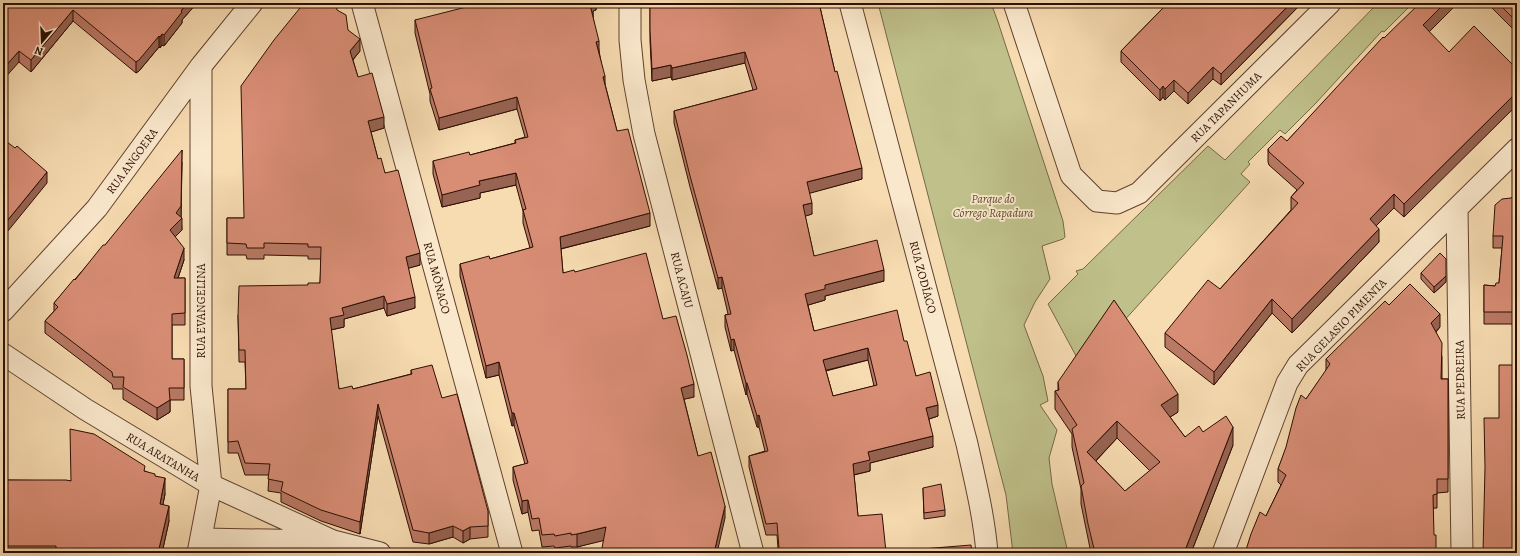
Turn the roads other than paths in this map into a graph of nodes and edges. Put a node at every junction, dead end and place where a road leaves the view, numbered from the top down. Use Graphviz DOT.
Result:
graph roads {
  1 [pos="252,3"];
  2 [pos="362,3"];
  3 [pos="630,3"];
  4 [pos="850,3"];
  5 [pos="1014,3"];
  6 [pos="1330,3"];
  7 [pos="201,66"];
  8 [pos="1517,149"];
  9 [pos="1457,208"];
  10 [pos="3,311"];
  11 [pos="3,354"];
  12 [pos="210,486"];
  13 [pos="334,541"];
  14 [pos="200,546"];
  15 [pos="380,553"];
  16 [pos="512,553"];
  17 [pos="753,553"];
  18 [pos="987,553"];
  19 [pos="1223,553"];
  20 [pos="1462,553"];
  1 -- 7 [label="street, RUA ANGOERA"];
  2 -- 16 [label="street, RUA MÔNACO"];
  3 -- 17 [label="street, RUA ACAJU"];
  4 -- 18 [label="street, RUA ZODÍACO"];
  5 -- 6 [label="street, RUA TAPANHUMA"];
  7 -- 10 [label="street, RUA ANGOERA"];
  7 -- 12 [label="street, RUA EVANGELINA"];
  8 -- 9 [label="street, RUA GELASIO PIMENTA"];
  9 -- 19 [label="street, RUA GELASIO PIMENTA"];
  9 -- 20 [label="street, RUA PEDREIRA"];
  11 -- 12 [label="street, RUA ARATANHA"];
  12 -- 13 [label="street, RUA ARATANHA"];
  12 -- 14 [label="street, RUA EVANGELINA"];
  13 -- 14 [label="street, RUA ARATANHA"];
  13 -- 15 [label="street, RUA ARATANHA"];
}
